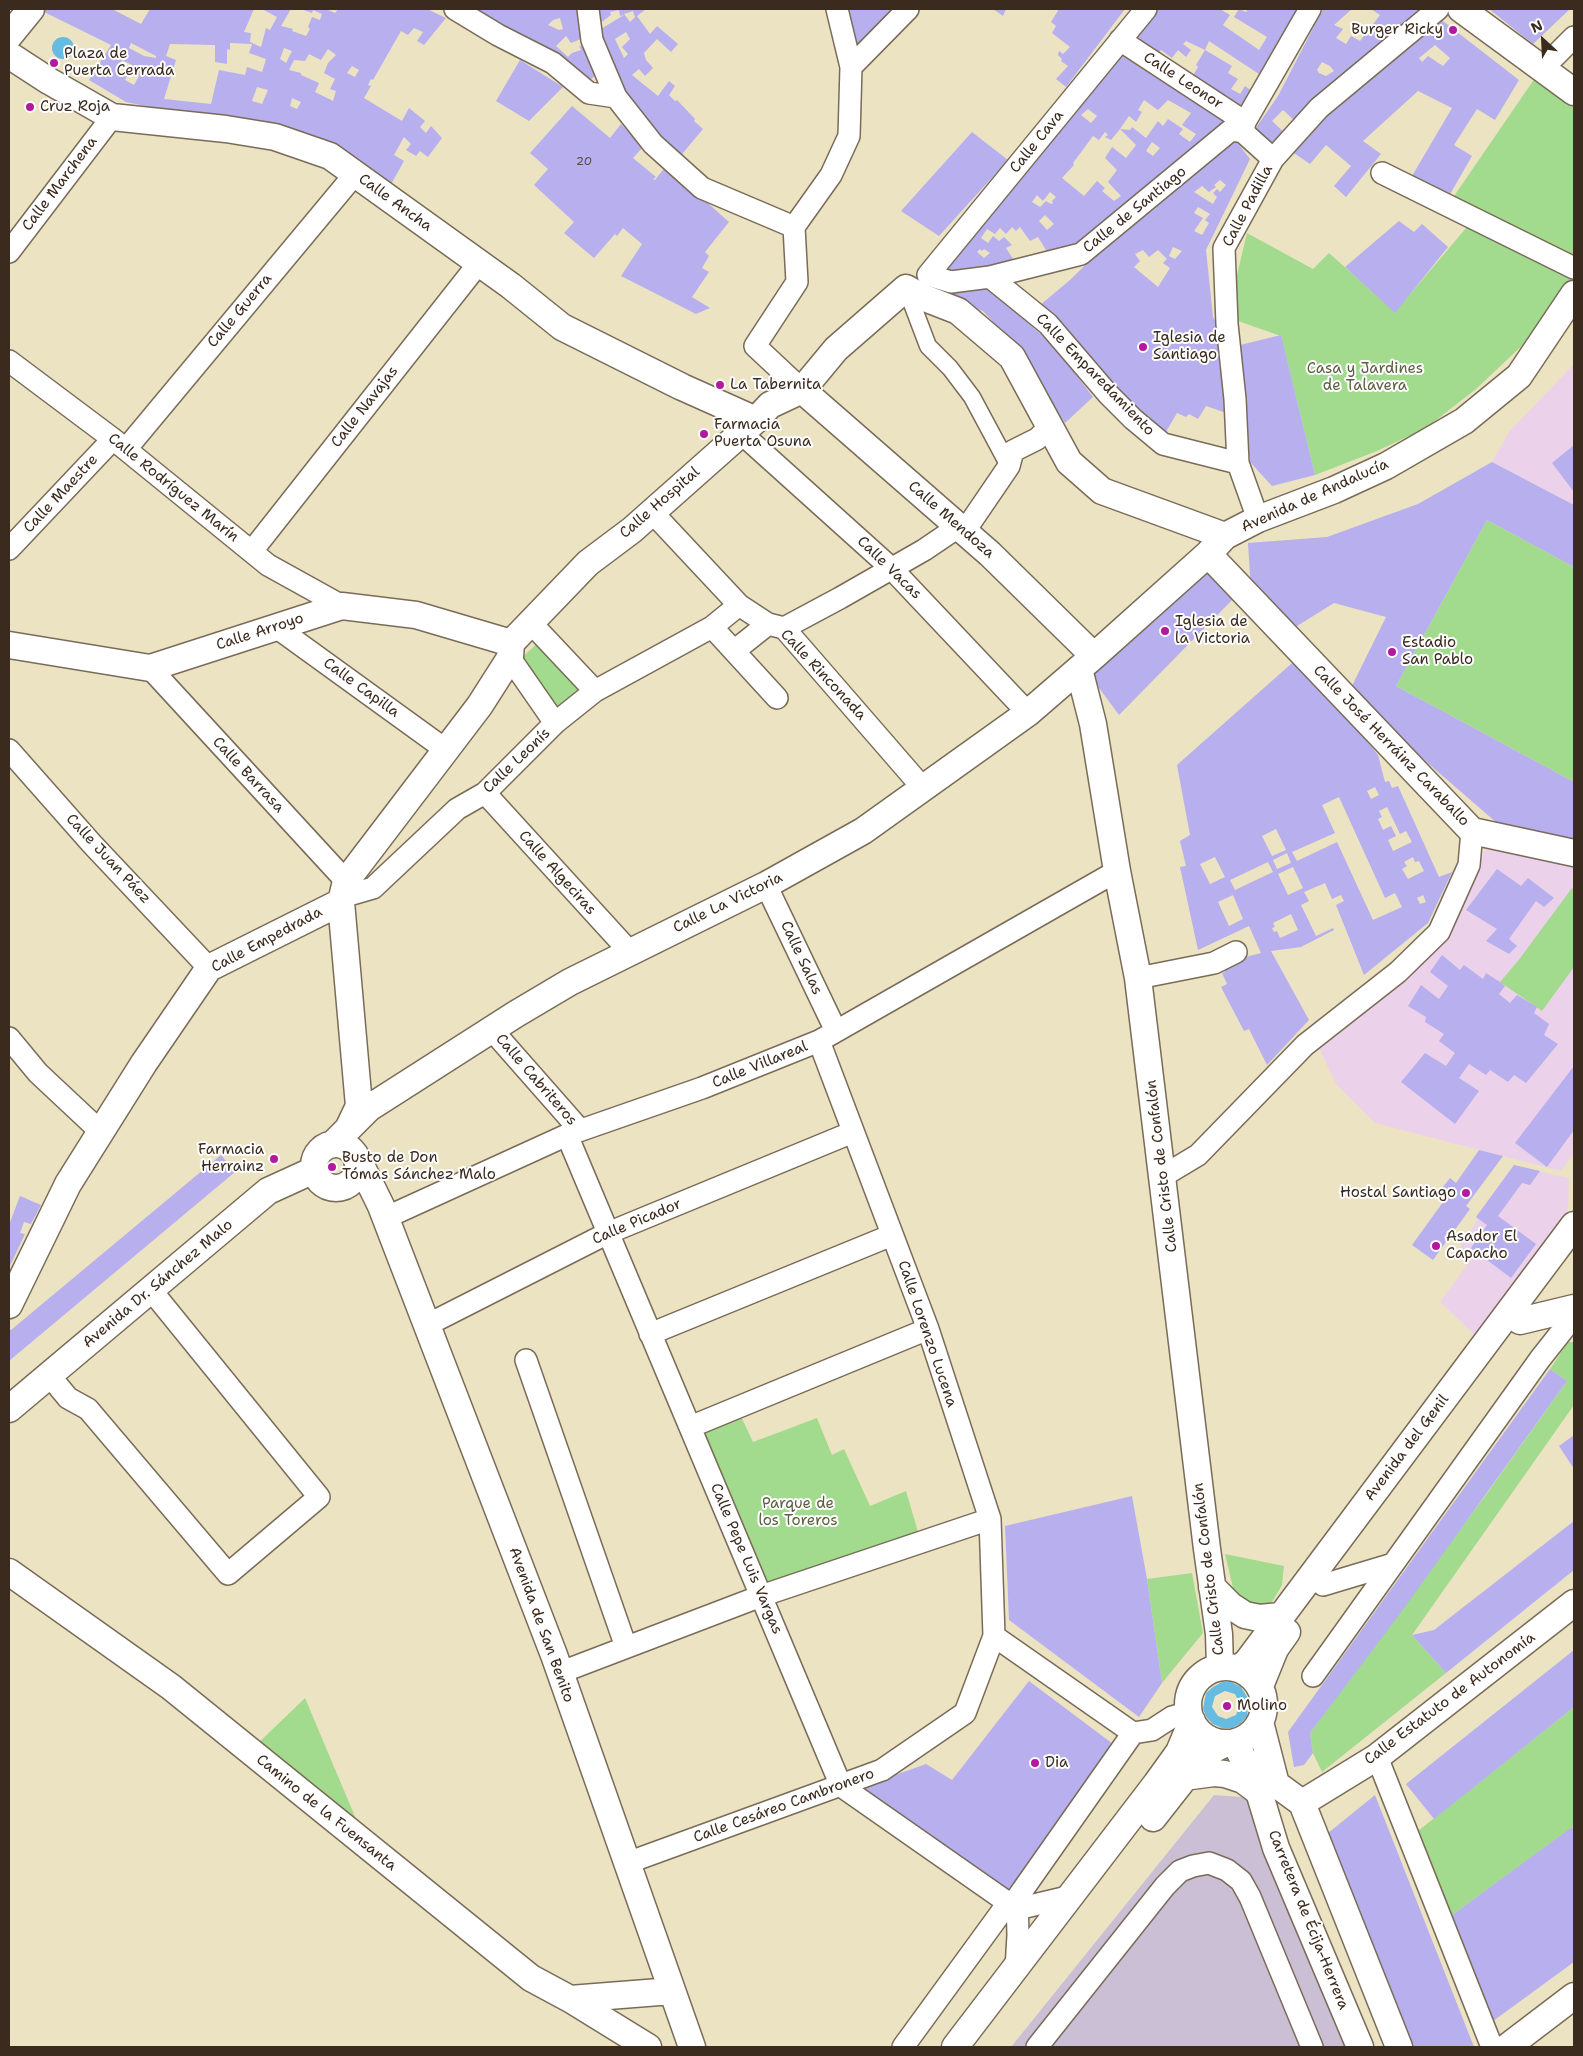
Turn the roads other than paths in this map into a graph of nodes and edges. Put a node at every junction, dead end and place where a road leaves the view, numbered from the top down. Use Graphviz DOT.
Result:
graph roads {
  1 [pos="31,9"];
  2 [pos="455,9"];
  3 [pos="588,9"];
  4 [pos="837,9"];
  5 [pos="908,9"];
  6 [pos="1146,9"];
  7 [pos="1310,9"];
  8 [pos="1438,9"];
  9 [pos="1461,9"];
  10 [pos="9,36"];
  11 [pos="1574,37"];
  12 [pos="1120,40"];
  13 [pos="9,54"];
  14 [pos="851,67"];
  15 [pos="1542,69"];
  16 [pos="1574,92"];
  17 [pos="616,97"];
  18 [pos="112,117"];
  19 [pos="1244,127"];
  20 [pos="1273,159"];
  21 [pos="1382,173"];
  22 [pos="355,174"];
  23 [pos="794,227"];
  24 [pos="9,252"];
  25 [pos="478,263"];
  26 [pos="1574,268"];
  27 [pos="990,277"];
  28 [pos="917,282"];
  29 [pos="1574,294"];
  30 [pos="9,361"];
  31 [pos="802,390"];
  32 [pos="1050,426"];
  33 [pos="748,427"];
  34 [pos="119,444"];
  35 [pos="1238,463"];
  36 [pos="1009,466"];
  37 [pos="651,511"];
  38 [pos="1258,519"];
  39 [pos="961,530"];
  40 [pos="1216,545"];
  41 [pos="9,549"];
  42 [pos="252,551"];
  43 [pos="891,568"];
  44 [pos="739,605"];
  45 [pos="342,606"];
  46 [pos="532,623"];
  47 [pos="276,626"];
  48 [pos="776,626"];
  49 [pos="712,627"];
  50 [pos="9,645"];
  51 [pos="510,650"];
  52 [pos="734,651"];
  53 [pos="1087,663"];
  54 [pos="150,668"];
  55 [pos="595,691"];
  56 [pos="777,698"];
  57 [pos="1028,713"];
  58 [pos="555,724"];
  59 [pos="9,750"];
  60 [pos="446,750"];
  61 [pos="922,787"];
  62 [pos="485,793"];
  63 [pos="1472,831"];
  64 [pos="1574,853"];
  65 [pos="1116,871"];
  66 [pos="766,885"];
  67 [pos="343,893"];
  68 [pos="630,952"];
  69 [pos="1236,952"];
  70 [pos="209,968"];
  71 [pos="1138,978"];
  72 [pos="492,1030"];
  73 [pos="827,1036"];
  74 [pos="9,1038"];
  75 [pos="101,1132"];
  76 [pos="853,1132"];
  77 [pos="573,1133"];
  78 [pos="341,1136"];
  79 [pos="358,1159"];
  80 [pos="314,1170"];
  81 [pos="1163,1176"];
  82 [pos="347,1186"];
  83 [pos="383,1212"];
  84 [pos="1574,1225"];
  85 [pos="608,1233"];
  86 [pos="892,1235"];
  87 [pos="1574,1248"];
  88 [pos="151,1290"];
  89 [pos="9,1305"];
  90 [pos="1574,1308"];
  91 [pos="1574,1316"];
  92 [pos="1520,1321"];
  93 [pos="427,1325"];
  94 [pos="928,1329"];
  95 [pos="650,1334"];
  96 [pos="526,1360"];
  97 [pos="49,1375"];
  98 [pos="9,1409"];
  99 [pos="690,1427"];
  100 [pos="990,1519"];
  101 [pos="1393,1564"];
  102 [pos="9,1572"];
  103 [pos="1323,1584"];
  104 [pos="1212,1587"];
  105 [pos="761,1596"];
  106 [pos="1574,1603"];
  107 [pos="1281,1616"];
  108 [pos="994,1636"];
  109 [pos="626,1647"];
  110 [pos="1229,1668"];
  111 [pos="560,1673"];
  112 [pos="1313,1676"];
  113 [pos="1260,1686"];
  114 [pos="1190,1716"];
  115 [pos="1260,1724"];
  116 [pos="1133,1733"];
  117 [pos="1231,1743"];
  118 [pos="1377,1757"];
  119 [pos="1184,1777"];
  120 [pos="841,1786"];
  121 [pos="1259,1792"];
  122 [pos="1302,1803"];
  123 [pos="627,1863"];
  124 [pos="1072,1896"];
  125 [pos="1013,1906"];
  126 [pos="1016,1969"];
  127 [pos="672,1991"];
  128 [pos="1574,1996"];
  129 [pos="570,1999"];
  130 [pos="648,2047"];
  131 [pos="692,2047"];
  132 [pos="903,2047"];
  133 [pos="955,2047"];
  134 [pos="979,2047"];
  135 [pos="1037,2047"];
  136 [pos="1312,2047"];
  137 [pos="1360,2047"];
  138 [pos="1399,2047"];
  139 [pos="1492,2047"];
  140 [pos="1507,2047"];
  1 -- 10 [label="street"];
  2 -- 17 [label="street"];
  3 -- 17 [label="street"];
  4 -- 14 [label="street"];
  5 -- 14 [label="street"];
  6 -- 12 [label="street, Calle Cava"];
  7 -- 19 [label="street"];
  8 -- 20 [label="street"];
  9 -- 15 [label="street"];
  11 -- 15 [label="street"];
  12 -- 19 [label="street, Calle Leonor"];
  12 -- 28 [label="street, Calle Cava"];
  13 -- 18 [label="street, Calle Ancha"];
  14 -- 23 [label="street"];
  15 -- 16 [label="street"];
  17 -- 23 [label="street"];
  18 -- 22 [label="street, Calle Ancha"];
  18 -- 24 [label="street, Calle Marchena"];
  19 -- 20 [label="street, Calle Padilla"];
  19 -- 27 [label="street, Calle de Santiago"];
  20 -- 35 [label="street, Calle Padilla"];
  21 -- 26 [label="street"];
  22 -- 25 [label="street, Calle Ancha"];
  22 -- 34 [label="street, Calle Guerra"];
  23 -- 31 [label="street"];
  25 -- 33 [label="street, Calle Ancha"];
  25 -- 42 [label="street, Calle Navajas"];
  27 -- 28 [label="street, Calle de Santiago"];
  27 -- 35 [label="street, Calle Emparedamiento"];
  28 -- 31 [label="street, Calle Hospital"];
  28 -- 32 [label="street"];
  28 -- 36 [label="street"];
  29 -- 38 [label="street, Avenida de Andalucía"];
  30 -- 34 [label="street, Calle Rodríguez Marín"];
  31 -- 33 [label="street, Calle Hospital"];
  31 -- 39 [label="street, Calle Mendoza"];
  32 -- 36 [label="street"];
  32 -- 40 [label="street"];
  33 -- 37 [label="street, Calle Hospital"];
  33 -- 43 [label="street, Calle Vacas"];
  34 -- 41 [label="street, Calle Maestre"];
  34 -- 42 [label="street, Calle Rodríguez Marín"];
  35 -- 38 [label="street, Calle Padilla"];
  36 -- 39 [label="street"];
  37 -- 44 [label="street, Calle Rinconada"];
  37 -- 46 [label="street, Calle Hospital"];
  38 -- 40 [label="street, Avenida de Andalucía"];
  39 -- 43 [label="street"];
  39 -- 53 [label="street, Calle Mendoza"];
  40 -- 53 [label="street, Avenida de Andalucía"];
  40 -- 63 [label="street, Calle José Herráinz Caraballo"];
  42 -- 45 [label="street, Calle Rodríguez Marín"];
  43 -- 48 [label="street"];
  43 -- 57 [label="street, Calle Vacas"];
  44 -- 48 [label="street, Calle Rinconada"];
  44 -- 49 [label="street, Calle Leonís"];
  45 -- 47 [label="street, Calle Arroyo"];
  45 -- 51 [label="street, Calle Arroyo"];
  46 -- 51 [label="street, Calle Hospital"];
  46 -- 55 [label="street"];
  47 -- 54 [label="street, Calle Arroyo"];
  47 -- 60 [label="street, Calle Capilla"];
  48 -- 52 [label="street"];
  48 -- 61 [label="street, Calle Rinconada"];
  49 -- 52 [label="street"];
  49 -- 55 [label="street, Calle Leonís"];
  50 -- 54 [label="street, Calle Arroyo"];
  51 -- 58 [label="street"];
  51 -- 60 [label="street, Calle Empedrada"];
  52 -- 56 [label="street"];
  53 -- 57 [label="street, Calle La Victoria"];
  53 -- 65 [label="street, Calle Cristo de Confalón"];
  54 -- 67 [label="street, Calle Barrasa"];
  55 -- 58 [label="street, Calle Leonís"];
  57 -- 61 [label="street, Calle La Victoria"];
  58 -- 62 [label="street, Calle Leonís"];
  59 -- 70 [label="street, Calle Juan Páez"];
  60 -- 67 [label="street, Calle Empedrada"];
  61 -- 66 [label="street, Calle La Victoria"];
  62 -- 67 [label="street, Calle Leonís"];
  62 -- 68 [label="street, Calle Algeciras"];
  63 -- 64 [label="street"];
  63 -- 81 [label="street, Calle José Herráinz Caraballo"];
  65 -- 71 [label="street, Calle Cristo de Confalón"];
  65 -- 73 [label="street, Calle Villareal"];
  66 -- 68 [label="street, Calle La Victoria"];
  66 -- 73 [label="street, Calle Salas"];
  67 -- 70 [label="street, Calle Empedrada"];
  67 -- 78 [label="street"];
  68 -- 72 [label="street, Calle La Victoria"];
  69 -- 71 [label="street"];
  70 -- 75 [label="street, Calle Empedrada"];
  71 -- 81 [label="street, Calle Cristo de Confalón"];
  72 -- 77 [label="street, Calle Cabriteros"];
  72 -- 78 [label="street, Calle La Victoria"];
  73 -- 76 [label="street, Calle Lorenzo Lucena"];
  73 -- 77 [label="street, Calle Villareal"];
  74 -- 75 [label="street"];
  75 -- 89 [label="street, Calle Empedrada"];
  76 -- 85 [label="street, Calle Picador"];
  76 -- 86 [label="street, Calle Lorenzo Lucena"];
  77 -- 83 [label="street, Calle Villareal"];
  77 -- 85 [label="street, Calle Pepe Luis Vargas"];
  78 -- 79 [label="street"];
  78 -- 80 [label="street"];
  79 -- 82 [label="street"];
  79 -- 83 [label="street, Avenida de San Benito"];
  80 -- 82 [label="street"];
  80 -- 88 [label="street, Avenida Dr. Sánchez Malo"];
  81 -- 104 [label="street, Calle Cristo de Confalón"];
  82 -- 83 [label="street"];
  83 -- 93 [label="street, Avenida de San Benito"];
  84 -- 107 [label="street, Avenida del Genil"];
  85 -- 93 [label="street, Calle Picador"];
  85 -- 95 [label="street, Calle Pepe Luis Vargas"];
  86 -- 94 [label="street, Calle Lorenzo Lucena"];
  86 -- 95 [label="street"];
  87 -- 92 [label="street, Avenida del Genil"];
  88 -- 97 [label="street, Avenida Dr. Sánchez Malo"];
  88 -- 97 [label="street"];
  90 -- 92 [label="street"];
  91 -- 101 [label="street"];
  92 -- 103 [label="street, Avenida del Genil"];
  93 -- 111 [label="street, Avenida de San Benito"];
  94 -- 99 [label="street"];
  94 -- 100 [label="street, Calle Lorenzo Lucena"];
  95 -- 99 [label="street, Calle Pepe Luis Vargas"];
  96 -- 109 [label="street"];
  97 -- 98 [label="street, Avenida Dr. Sánchez Malo"];
  99 -- 105 [label="street, Calle Pepe Luis Vargas"];
  100 -- 105 [label="street"];
  100 -- 108 [label="street, Calle Lorenzo Lucena"];
  101 -- 103 [label="street"];
  101 -- 112 [label="street"];
  102 -- 129 [label="street, Camino de la Fuensanta"];
  103 -- 113 [label="street, Avenida del Genil"];
  104 -- 107 [label="street"];
  104 -- 110 [label="street, Calle Cristo de Confalón"];
  105 -- 109 [label="street"];
  105 -- 120 [label="street, Calle Pepe Luis Vargas"];
  106 -- 118 [label="street, Calle Estatuto de Autonomía"];
  107 -- 110 [label="street, Avenida del Genil"];
  108 -- 116 [label="street"];
  108 -- 120 [label="street, Calle Cesáreo Cambronero"];
  109 -- 111 [label="street"];
  110 -- 113 [label="street"];
  110 -- 114 [label="street"];
  111 -- 123 [label="street, Avenida de San Benito"];
  113 -- 115 [label="street"];
  114 -- 116 [label="street"];
  114 -- 117 [label="street"];
  114 -- 124 [label="street"];
  115 -- 117 [label="street"];
  115 -- 121 [label="street, Carretera de Écija-Herrera"];
  115 -- 122 [label="street"];
  116 -- 125 [label="street"];
  117 -- 119 [label="street"];
  117 -- 121 [label="street, Carretera de Écija-Herrera"];
  118 -- 122 [label="street, Calle Estatuto de Autonomía"];
  118 -- 139 [label="street"];
  119 -- 121 [label="street"];
  119 -- 134 [label="street"];
  120 -- 123 [label="street, Calle Cesáreo Cambronero"];
  120 -- 125 [label="street"];
  121 -- 137 [label="street, Carretera de Écija-Herrera"];
  122 -- 138 [label="street"];
  123 -- 127 [label="street, Avenida de San Benito"];
  124 -- 125 [label="street"];
  124 -- 126 [label="street"];
  125 -- 126 [label="street"];
  125 -- 132 [label="street"];
  126 -- 133 [label="street"];
  127 -- 129 [label="street"];
  127 -- 131 [label="street, Avenida de San Benito"];
  128 -- 140 [label="street"];
  129 -- 130 [label="street, Camino de la Fuensanta"];
  135 -- 136 [label="street"];
}
